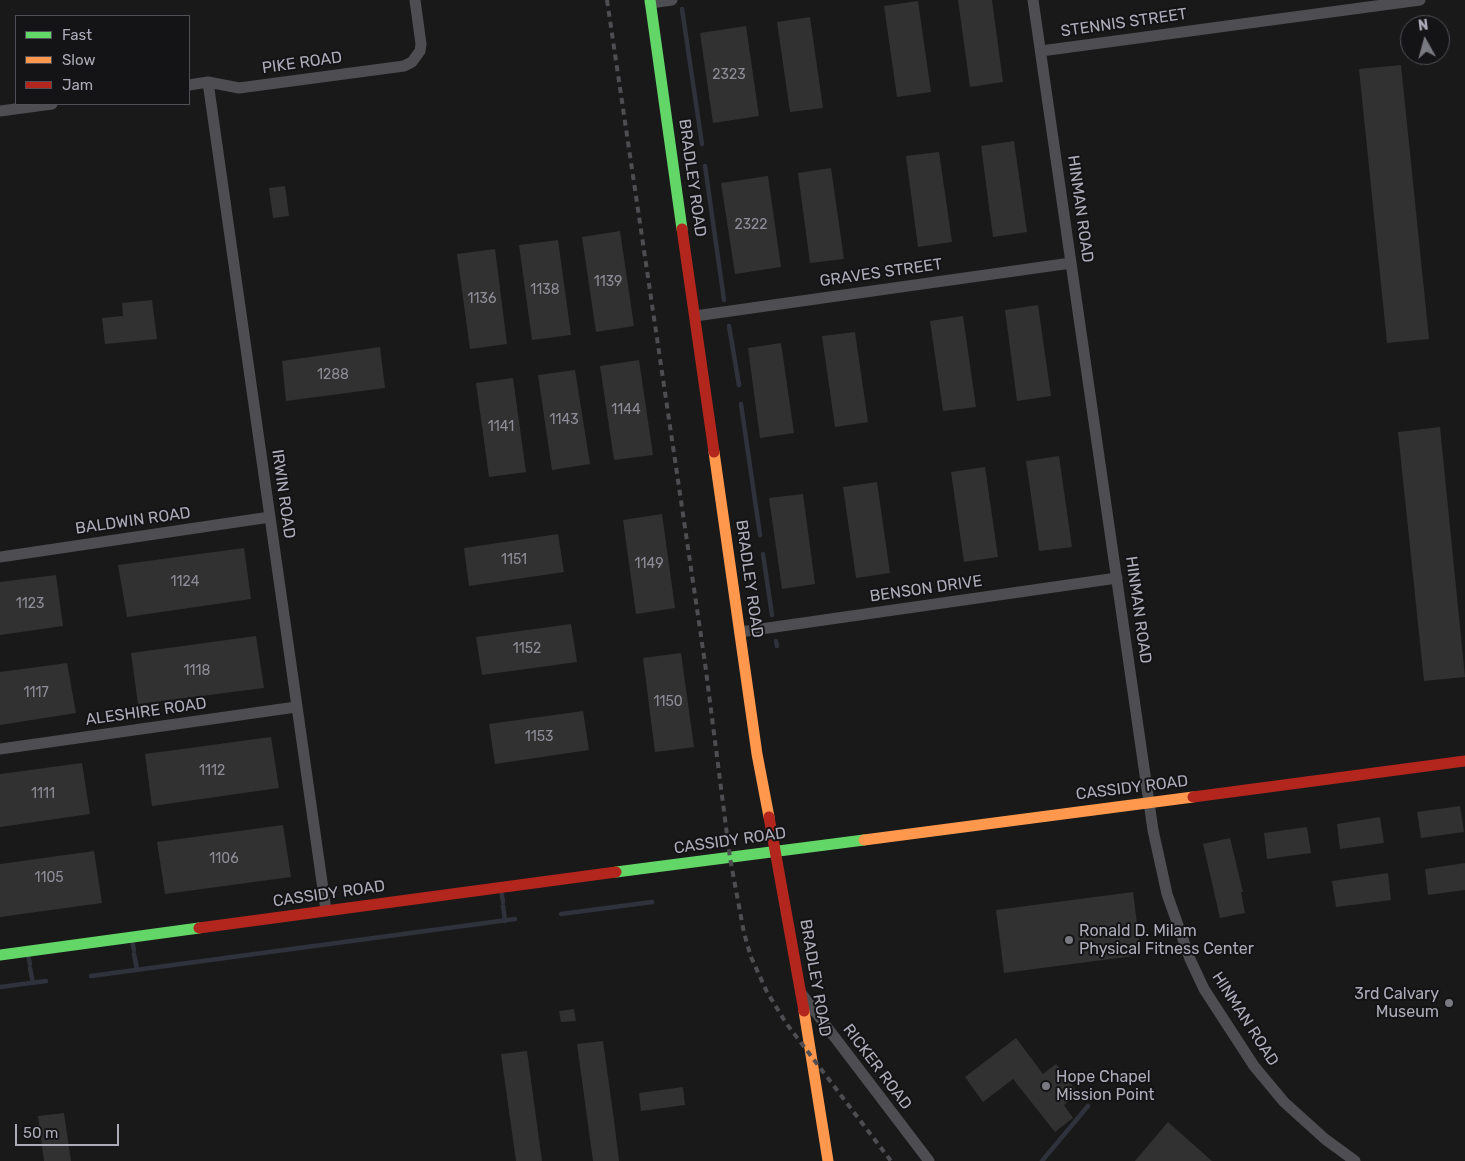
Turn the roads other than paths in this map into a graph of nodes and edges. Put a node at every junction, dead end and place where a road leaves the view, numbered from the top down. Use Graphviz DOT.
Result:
graph roads {
  1 [pos="415,0"];
  2 [pos="672,0"];
  3 [pos="1033,0"];
  4 [pos="1420,0"];
  5 [pos="650,2"];
  6 [pos="1041,51"];
  7 [pos="208,82"];
  8 [pos="190,85"];
  9 [pos="45,105"];
  10 [pos="0,111"];
  11 [pos="1071,263"];
  12 [pos="695,316"];
  13 [pos="270,518"];
  14 [pos="0,556"];
  15 [pos="1117,578"];
  16 [pos="740,632"];
  17 [pos="296,707"];
  18 [pos="0,749"];
  19 [pos="1465,761"];
  20 [pos="1149,802"];
  21 [pos="775,851"];
  22 [pos="326,910"];
  23 [pos="0,955"];
  24 [pos="800,992"];
  25 [pos="828,1161"];
  26 [pos="929,1161"];
  27 [pos="1355,1161"];
  1 -- 7 [label="street, PIKE ROAD"];
  2 -- 5 [label="street"];
  3 -- 6 [label="street, HINMAN ROAD"];
  4 -- 6 [label="street, STENNIS STREET"];
  5 -- 12 [label="street, BRADLEY ROAD"];
  6 -- 11 [label="street, HINMAN ROAD"];
  7 -- 8 [label="street, PIKE ROAD"];
  7 -- 13 [label="street, IRWIN ROAD"];
  9 -- 10 [label="street"];
  11 -- 12 [label="street, GRAVES STREET"];
  11 -- 15 [label="street, HINMAN ROAD"];
  12 -- 16 [label="street, BRADLEY ROAD"];
  13 -- 14 [label="street, BALDWIN ROAD"];
  13 -- 17 [label="street, IRWIN ROAD"];
  15 -- 16 [label="street, BENSON DRIVE"];
  15 -- 20 [label="street, HINMAN ROAD"];
  16 -- 21 [label="street, BRADLEY ROAD"];
  17 -- 18 [label="street, ALESHIRE ROAD"];
  17 -- 22 [label="street, IRWIN ROAD"];
  19 -- 20 [label="street, CASSIDY ROAD"];
  20 -- 21 [label="street, CASSIDY ROAD"];
  20 -- 27 [label="street, HINMAN ROAD"];
  21 -- 22 [label="street, CASSIDY ROAD"];
  21 -- 24 [label="street, BRADLEY ROAD"];
  22 -- 23 [label="street, CASSIDY ROAD"];
  24 -- 25 [label="street, BRADLEY ROAD"];
  24 -- 26 [label="street, RICKER ROAD"];
}
